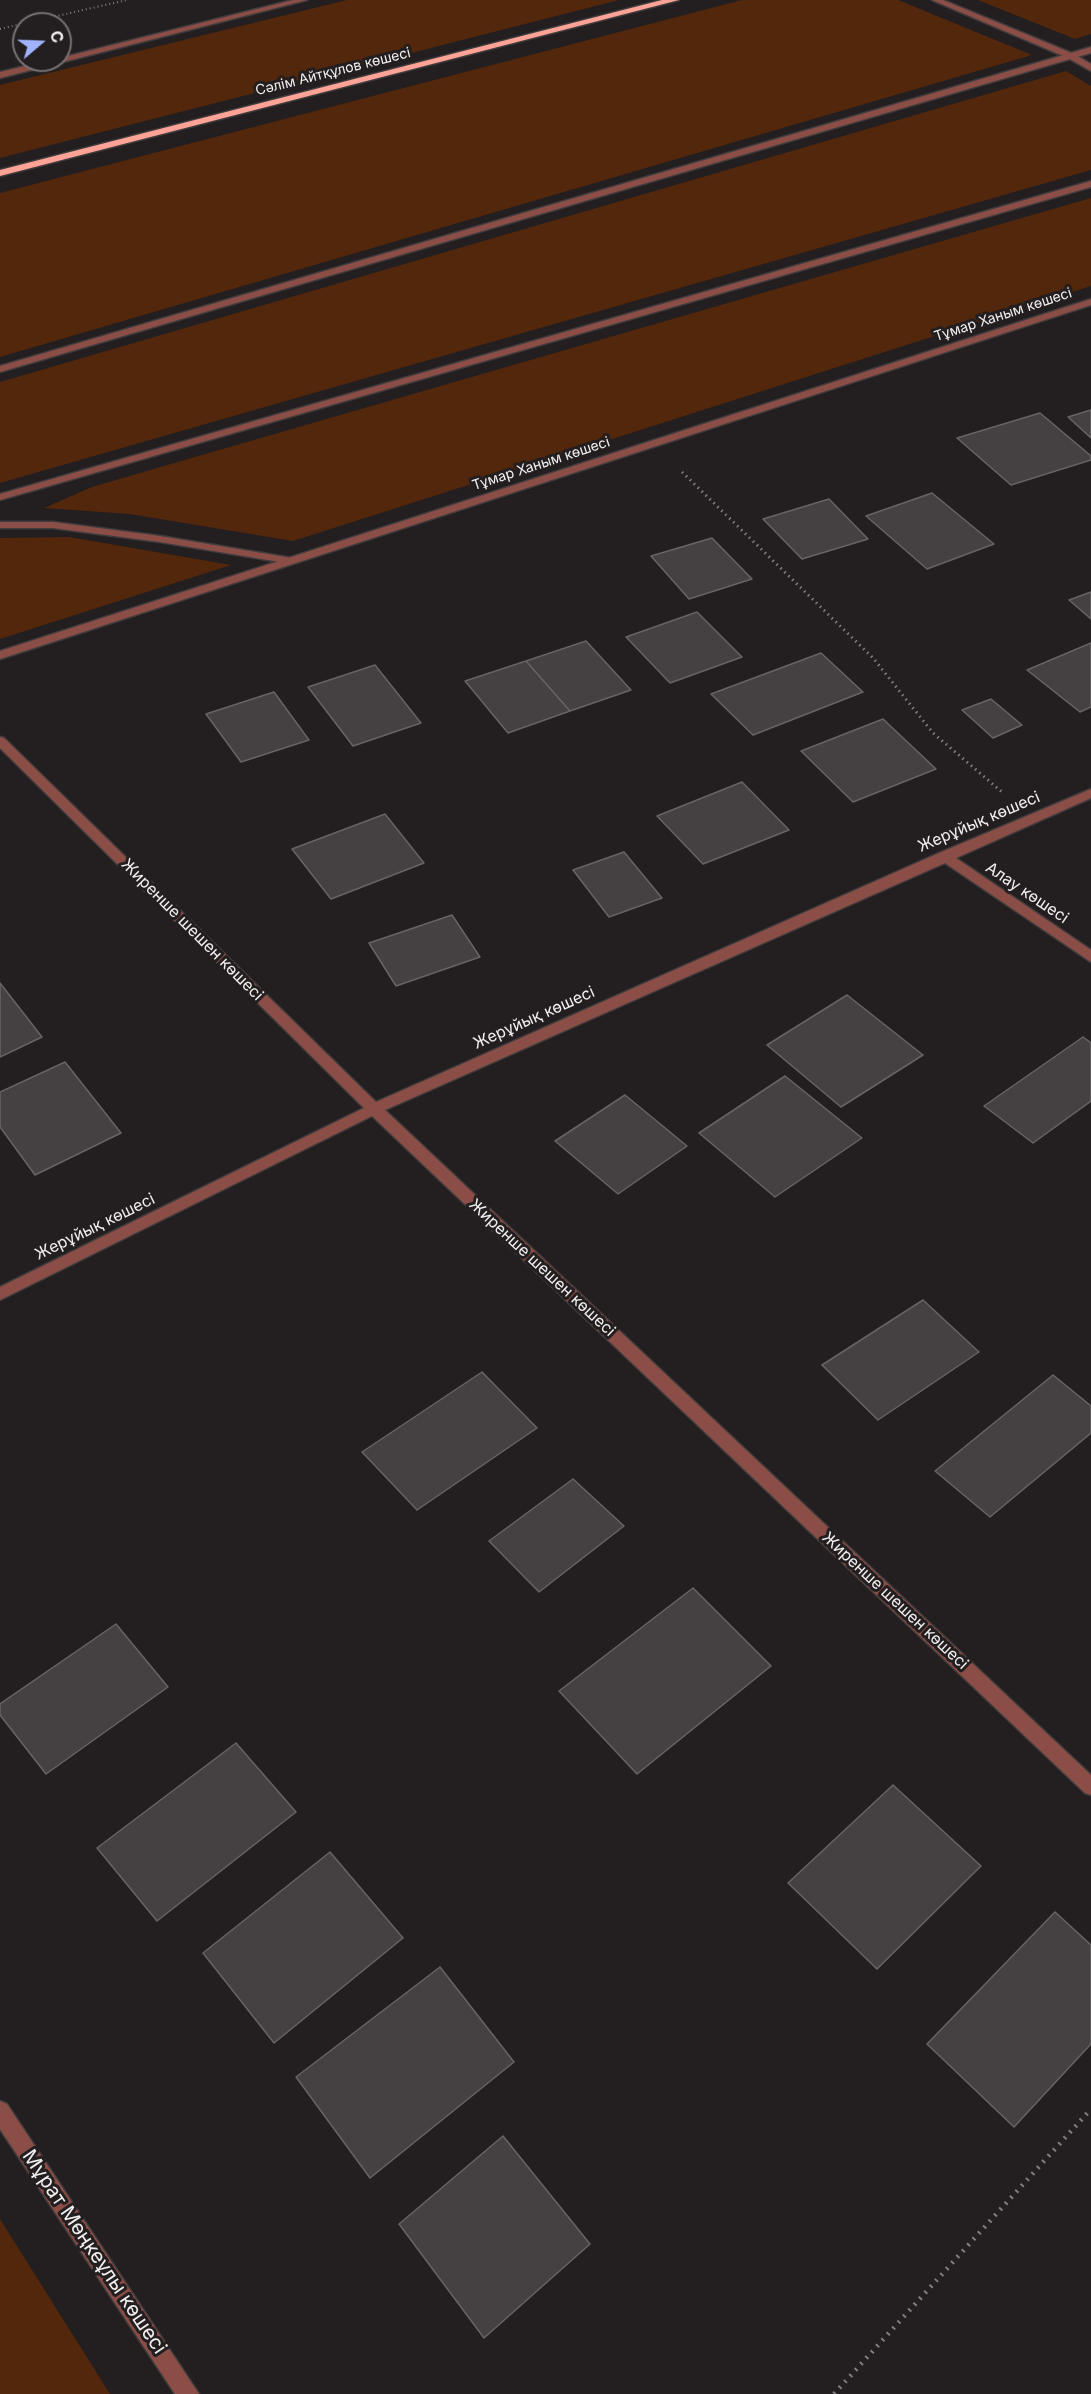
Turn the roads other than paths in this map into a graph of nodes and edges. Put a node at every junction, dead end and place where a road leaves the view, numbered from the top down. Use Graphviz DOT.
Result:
graph roads {
  1 [pos="303,0"];
  2 [pos="674,0"];
  3 [pos="936,0"];
  4 [pos="1091,50"];
  5 [pos="1071,56"];
  6 [pos="1091,68"];
  7 [pos="0,75"];
  8 [pos="0,173"];
  9 [pos="1091,184"];
  10 [pos="1091,302"];
  11 [pos="0,369"];
  12 [pos="76,476"];
  13 [pos="0,497"];
  14 [pos="0,506"];
  15 [pos="0,525"];
  16 [pos="292,561"];
  17 [pos="0,655"];
  18 [pos="0,741"];
  19 [pos="1091,793"];
  20 [pos="944,856"];
  21 [pos="1091,957"];
  22 [pos="374,1109"];
  23 [pos="0,1294"];
  24 [pos="1091,1787"];
  25 [pos="0,2111"];
  26 [pos="188,2394"];
  1 -- 7 [label="street"];
  2 -- 8 [label="highway, Сәлім Айтқұлов көшесі"];
  3 -- 5 [label="street"];
  4 -- 5 [label="street"];
  5 -- 6 [label="street"];
  5 -- 11 [label="street"];
  9 -- 12 [label="street"];
  10 -- 16 [label="street, Тұмар Ханым көшесі"];
  12 -- 13 [label="street"];
  12 -- 14 [label="street"];
  15 -- 16 [label="street"];
  16 -- 17 [label="street, Тұмар Ханым көшесі"];
  18 -- 22 [label="street, Жиренше шешен көшесі"];
  19 -- 20 [label="street, Жерұйық көшесі"];
  20 -- 21 [label="street, Алау көшесі"];
  20 -- 22 [label="street, Жерұйық көшесі"];
  22 -- 23 [label="street, Жерұйық көшесі"];
  22 -- 24 [label="street, Жиренше шешен көшесі"];
  25 -- 26 [label="street, Мұрат Мөңкеұлы көшесі"];
}
